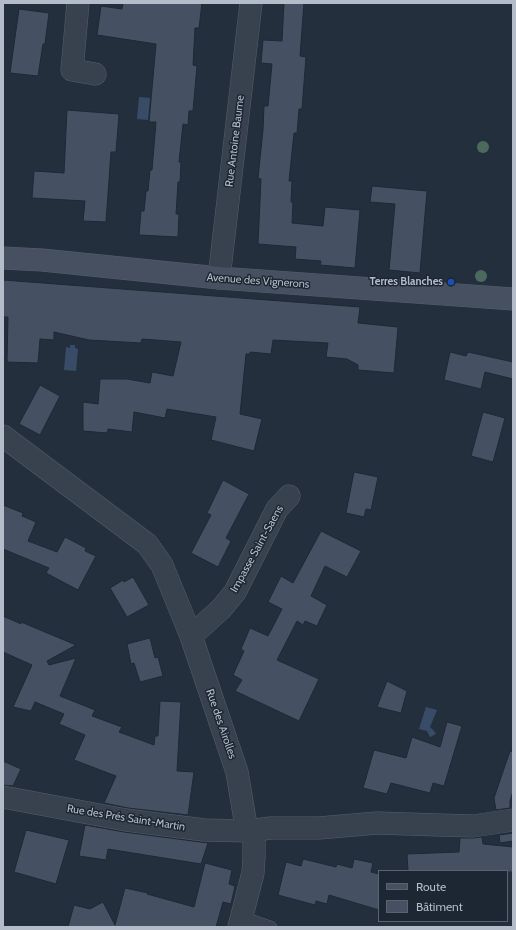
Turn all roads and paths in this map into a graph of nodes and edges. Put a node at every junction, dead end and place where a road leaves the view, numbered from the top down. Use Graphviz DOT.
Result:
graph roads {
  1 [pos="78,3"];
  2 [pos="251,3"];
  3 [pos="95,74"];
  4 [pos="3,258"];
  5 [pos="219,278"];
  6 [pos="513,299"];
  7 [pos="3,436"];
  8 [pos="289,496"];
  9 [pos="191,636"];
  10 [pos="3,797"];
  11 [pos="513,820"];
  12 [pos="249,831"];
  13 [pos="240,922"];
  14 [pos="271,927"];
  1 -- 3 [label="street"];
  2 -- 5 [label="street, Rue Antoine Baume"];
  4 -- 5 [label="main road, Avenue des Vignerons"];
  5 -- 6 [label="main road, Avenue des Vignerons"];
  7 -- 9 [label="street, Rue des Airolles"];
  8 -- 9 [label="street, Impasse Saint-Saens"];
  9 -- 12 [label="street, Rue des Airolles"];
  10 -- 12 [label="street, Rue des Prés Saint-Martin"];
  11 -- 12 [label="street"];
  12 -- 13 [label="street, Rue des Airolles"];
  13 -- 14 [label="lane"];
}
